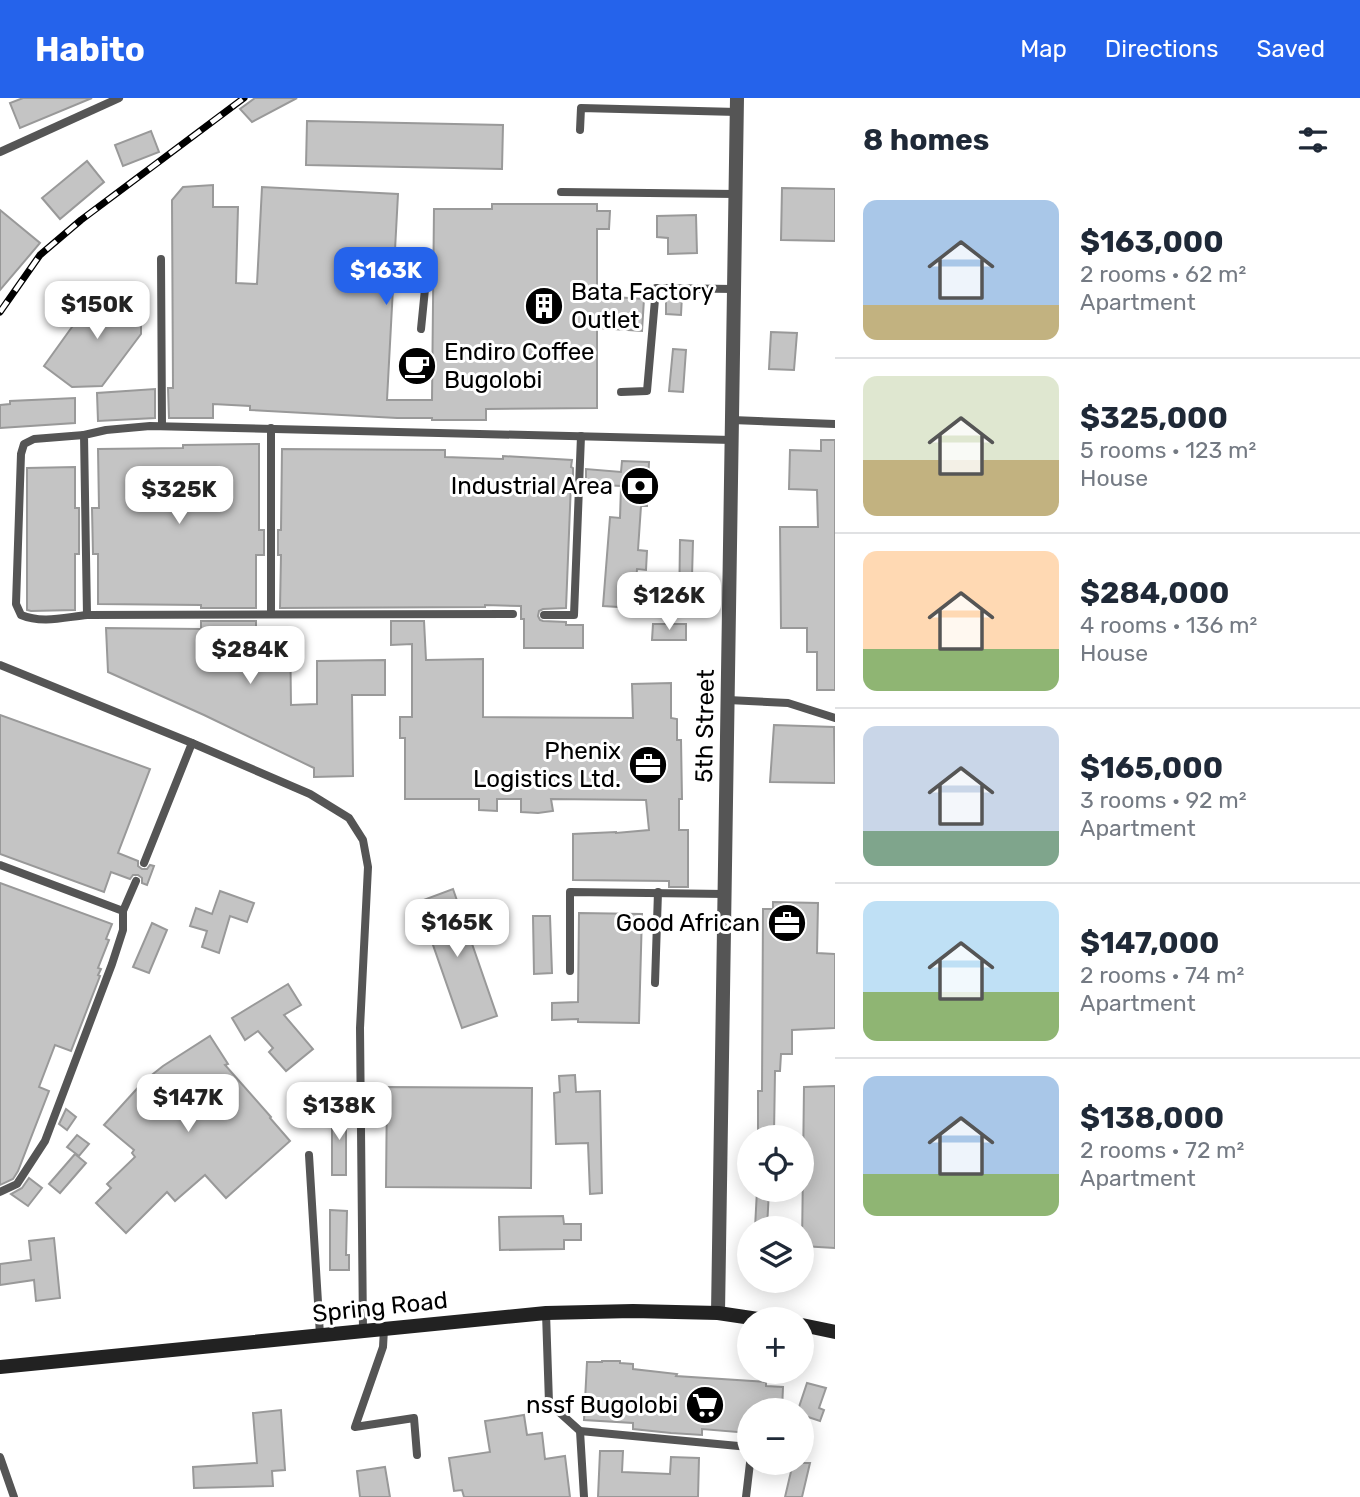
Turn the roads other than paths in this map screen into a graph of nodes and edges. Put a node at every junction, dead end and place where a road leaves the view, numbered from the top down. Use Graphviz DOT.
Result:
graph roads {
  1 [pos="119,98"];
  2 [pos="737,105"];
  3 [pos="580,130"];
  4 [pos="0,152"];
  5 [pos="561,192"];
  6 [pos="736,194"];
  7 [pos="161,259"];
  8 [pos="425,289"];
  9 [pos="734,289"];
  10 [pos="421,329"];
  11 [pos="621,392"];
  12 [pos="732,420"];
  13 [pos="835,424"];
  14 [pos="162,426"];
  15 [pos="271,428"];
  16 [pos="84,435"];
  17 [pos="581,436"];
  18 [pos="732,440"];
  19 [pos="271,614"];
  20 [pos="513,614"];
  21 [pos="87,615"];
  22 [pos="544,615"];
  23 [pos="0,665"];
  24 [pos="728,701"];
  25 [pos="835,718"];
  26 [pos="192,743"];
  27 [pos="144,863"];
  28 [pos="0,865"];
  29 [pos="136,881"];
  30 [pos="658,892"];
  31 [pos="725,894"];
  32 [pos="123,911"];
  33 [pos="570,971"];
  34 [pos="655,983"];
  35 [pos="309,1155"];
  36 [pos="0,1192"];
  37 [pos="546,1313"];
  38 [pos="718,1313"];
  39 [pos="737,1316"];
  40 [pos="814,1328"];
  41 [pos="384,1329"];
  42 [pos="363,1331"];
  43 [pos="835,1332"];
  44 [pos="320,1335"];
  45 [pos="0,1367"];
  46 [pos="580,1431"];
  47 [pos="737,1446"];
  48 [pos="417,1455"];
  49 [pos="0,1457"];
  50 [pos="749,1475"];
  51 [pos="15,1497"];
  52 [pos="584,1497"];
  53 [pos="747,1497"];
  1 -- 4 [label="lane"];
  2 -- 3 [label="lane"];
  2 -- 6 [label="street, 5th Street"];
  5 -- 6 [label="lane"];
  6 -- 9 [label="street, 5th Street"];
  7 -- 14 [label="lane"];
  8 -- 10 [label="lane"];
  9 -- 11 [label="lane"];
  9 -- 12 [label="street, 5th Street"];
  12 -- 13 [label="lane"];
  12 -- 18 [label="street, 5th Street"];
  14 -- 15 [label="lane"];
  14 -- 16 [label="lane"];
  15 -- 17 [label="lane"];
  15 -- 19 [label="lane"];
  16 -- 21 [label="lane"];
  16 -- 21 [label="lane"];
  17 -- 18 [label="lane"];
  17 -- 22 [label="lane"];
  18 -- 24 [label="street, 5th Street"];
  19 -- 20 [label="lane"];
  19 -- 21 [label="lane"];
  23 -- 26 [label="lane"];
  24 -- 25 [label="lane"];
  24 -- 31 [label="street, 5th Street"];
  26 -- 27 [label="lane"];
  26 -- 42 [label="lane"];
  28 -- 32 [label="lane"];
  29 -- 32 [label="lane"];
  30 -- 31 [label="lane"];
  30 -- 33 [label="lane"];
  30 -- 34 [label="lane"];
  31 -- 38 [label="street, 5th Street"];
  32 -- 36 [label="lane"];
  35 -- 44 [label="lane"];
  37 -- 38 [label="main road, Spring Road"];
  37 -- 41 [label="main road, Spring Road"];
  37 -- 46 [label="lane"];
  38 -- 39 [label="main road, Spring Road"];
  40 -- 43 [label="main road"];
  41 -- 42 [label="main road, Spring Road"];
  41 -- 48 [label="lane"];
  42 -- 44 [label="main road, Spring Road"];
  44 -- 45 [label="main road, Spring Road"];
  46 -- 47 [label="lane"];
  46 -- 52 [label="lane"];
  49 -- 51 [label="lane"];
  50 -- 53 [label="lane"];
}
